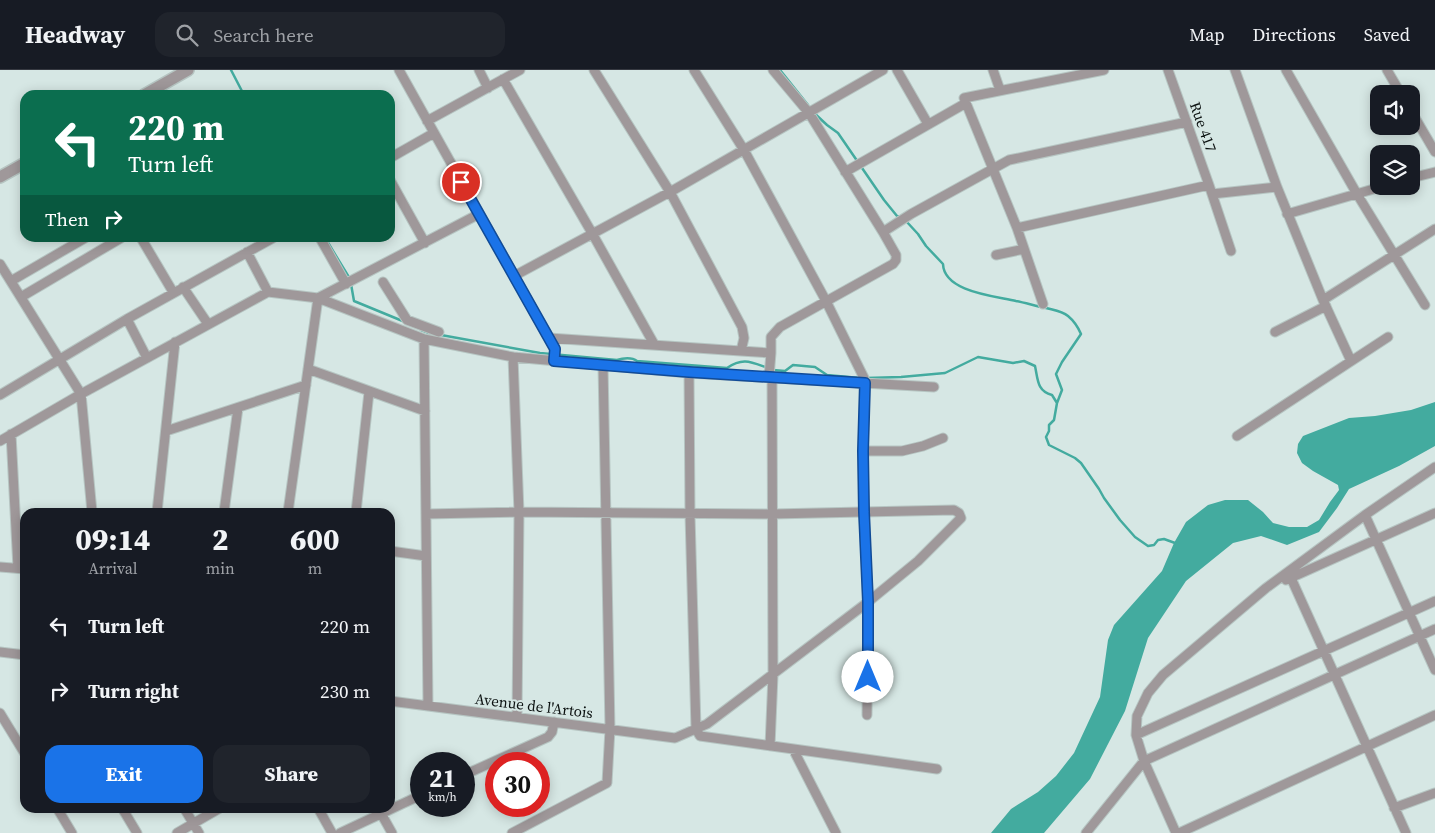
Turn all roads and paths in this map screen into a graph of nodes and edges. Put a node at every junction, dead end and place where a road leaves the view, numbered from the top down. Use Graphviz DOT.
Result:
graph roads {
  1 [pos="188,70"];
  2 [pos="399,70"];
  3 [pos="478,70"];
  4 [pos="520,70"];
  5 [pos="594,70"];
  6 [pos="694,70"];
  7 [pos="772,70"];
  8 [pos="883,70"];
  9 [pos="897,70"];
  10 [pos="993,70"];
  11 [pos="1104,70"];
  12 [pos="1168,70"];
  13 [pos="1235,70"];
  14 [pos="1286,70"];
  15 [pos="1387,70"];
  16 [pos="503,79"];
  17 [pos="1396,85"];
  18 [pos="488,88"];
  19 [pos="153,90"];
  20 [pos="1000,90"];
  21 [pos="966,103"];
  22 [pos="809,113"];
  23 [pos="428,121"];
  24 [pos="1187,122"];
  25 [pos="928,124"];
  26 [pos="1420,126"];
  27 [pos="434,134"];
  28 [pos="744,150"];
  29 [pos="1435,152"];
  30 [pos="395,155"];
  31 [pos="20,166"];
  32 [pos="993,169"];
  33 [pos="845,172"];
  34 [pos="1435,172"];
  35 [pos="1420,176"];
  36 [pos="0,177"];
  37 [pos="1277,187"];
  38 [pos="395,189"];
  39 [pos="1211,190"];
  40 [pos="1370,190"];
  41 [pos="670,192"];
  42 [pos="1357,194"];
  43 [pos="480,214"];
  44 [pos="1287,214"];
  45 [pos="1017,228"];
  46 [pos="1435,229"];
  47 [pos="883,232"];
  48 [pos="592,233"];
  49 [pos="79,242"];
  50 [pos="114,242"];
  51 [pos="143,242"];
  52 [pos="262,242"];
  53 [pos="322,242"];
  54 [pos="425,243"];
  55 [pos="1024,249"];
  56 [pos="1231,251"];
  57 [pos="246,252"];
  58 [pos="996,255"];
  59 [pos="1394,255"];
  60 [pos="0,264"];
  61 [pos="514,276"];
  62 [pos="11,281"];
  63 [pos="383,282"];
  64 [pos="346,284"];
  65 [pos="183,286"];
  66 [pos="173,292"];
  67 [pos="268,292"];
  68 [pos="21,298"];
  69 [pos="318,298"];
  70 [pos="826,301"];
  71 [pos="1324,303"];
  72 [pos="1043,304"];
  73 [pos="1425,305"];
  74 [pos="127,318"];
  75 [pos="208,324"];
  76 [pos="405,325"];
  77 [pos="439,332"];
  78 [pos="1275,332"];
  79 [pos="1388,337"];
  80 [pos="548,338"];
  81 [pos="424,339"];
  82 [pos="175,342"];
  83 [pos="654,344"];
  84 [pos="741,350"];
  85 [pos="770,353"];
  86 [pos="555,356"];
  87 [pos="513,357"];
  88 [pos="147,358"];
  89 [pos="59,359"];
  90 [pos="1351,361"];
  91 [pos="603,365"];
  92 [pos="308,369"];
  93 [pos="689,372"];
  94 [pos="770,377"];
  95 [pos="864,380"];
  96 [pos="306,385"];
  97 [pos="934,387"];
  98 [pos="370,392"];
  99 [pos="81,394"];
  100 [pos="0,395"];
  101 [pos="238,408"];
  102 [pos="425,411"];
  103 [pos="166,432"];
  104 [pos="11,434"];
  105 [pos="1236,436"];
  106 [pos="943,438"];
  107 [pos="0,441"];
  108 [pos="863,451"];
  109 [pos="1435,468"];
  110 [pos="92,508"];
  111 [pos="157,508"];
  112 [pos="225,508"];
  113 [pos="289,508"];
  114 [pos="356,508"];
  115 [pos="519,512"];
  116 [pos="864,512"];
  117 [pos="606,513"];
  118 [pos="1435,513"];
  119 [pos="426,514"];
  120 [pos="690,514"];
  121 [pos="772,514"];
  122 [pos="1365,514"];
  123 [pos="1376,540"];
  124 [pos="395,552"];
  125 [pos="20,555"];
  126 [pos="426,556"];
  127 [pos="0,566"];
  128 [pos="20,568"];
  129 [pos="1291,578"];
  130 [pos="1261,592"];
  131 [pos="1435,601"];
  132 [pos="868,602"];
  133 [pos="1409,612"];
  134 [pos="1435,628"];
  135 [pos="1419,636"];
  136 [pos="1324,651"];
  137 [pos="0,652"];
  138 [pos="20,654"];
  139 [pos="1435,670"];
  140 [pos="1334,674"];
  141 [pos="772,675"];
  142 [pos="395,702"];
  143 [pos="428,706"];
  144 [pos="0,713"];
  145 [pos="867,714"];
  146 [pos="1435,715"];
  147 [pos="517,717"];
  148 [pos="554,722"];
  149 [pos="610,729"];
  150 [pos="696,729"];
  151 [pos="1136,735"];
  152 [pos="20,746"];
  153 [pos="770,746"];
  154 [pos="1366,746"];
  155 [pos="793,750"];
  156 [pos="1144,761"];
  157 [pos="937,769"];
  158 [pos="475,770"];
  159 [pos="1435,793"];
  160 [pos="410,799"];
  161 [pos="395,805"];
  162 [pos="1394,808"];
  163 [pos="60,813"];
  164 [pos="125,813"];
  165 [pos="187,813"];
  166 [pos="211,813"];
  167 [pos="321,813"];
  168 [pos="375,813"];
  169 [pos="382,813"];
  170 [pos="194,823"];
  171 [pos="72,833"];
  172 [pos="137,833"];
  173 [pos="177,833"];
  174 [pos="199,833"];
  175 [pos="332,833"];
  176 [pos="340,833"];
  177 [pos="392,833"];
  178 [pos="512,833"];
  179 [pos="836,833"];
  180 [pos="1086,833"];
  181 [pos="1177,833"];
  182 [pos="1406,833"];
  1 -- 19 [label="street"];
  2 -- 23 [label="street"];
  3 -- 18 [label="street"];
  4 -- 16 [label="street"];
  5 -- 41 [label="street"];
  6 -- 28 [label="street"];
  7 -- 22 [label="street"];
  8 -- 22 [label="street"];
  9 -- 25 [label="street"];
  10 -- 20 [label="street"];
  11 -- 20 [label="street"];
  12 -- 24 [label="street, Rue 417"];
  13 -- 37 [label="street"];
  14 -- 42 [label="street"];
  15 -- 17 [label="street"];
  16 -- 18 [label="street"];
  16 -- 48 [label="street"];
  18 -- 23 [label="street"];
  20 -- 21 [label="street"];
  21 -- 25 [label="street"];
  21 -- 32 [label="street"];
  22 -- 28 [label="street"];
  22 -- 33 [label="street"];
  23 -- 27 [label="street"];
  24 -- 32 [label="street"];
  24 -- 39 [label="street, Rue 417"];
  25 -- 33 [label="street"];
  26 -- 29 [label="street"];
  27 -- 30 [label="street"];
  27 -- 43 [label="street"];
  28 -- 41 [label="street"];
  28 -- 70 [label="street"];
  31 -- 36 [label="street"];
  32 -- 45 [label="street"];
  32 -- 47 [label="street"];
  33 -- 47 [label="street"];
  34 -- 35 [label="street"];
  37 -- 39 [label="street"];
  37 -- 44 [label="street"];
  38 -- 54 [label="street"];
  39 -- 45 [label="street"];
  39 -- 56 [label="street, Rue 417"];
  40 -- 42 [label="street"];
  41 -- 48 [label="street"];
  41 -- 84 [label="street"];
  42 -- 44 [label="street"];
  42 -- 59 [label="street"];
  43 -- 54 [label="street"];
  43 -- 61 [label="street"];
  44 -- 71 [label="street"];
  45 -- 55 [label="street"];
  46 -- 59 [label="street"];
  47 -- 70 [label="street"];
  48 -- 61 [label="street"];
  48 -- 83 [label="street"];
  49 -- 62 [label="street"];
  50 -- 68 [label="street"];
  51 -- 66 [label="street"];
  52 -- 57 [label="street"];
  53 -- 64 [label="street"];
  54 -- 64 [label="street"];
  55 -- 58 [label="street"];
  55 -- 72 [label="street"];
  57 -- 65 [label="street"];
  57 -- 67 [label="street"];
  59 -- 71 [label="street"];
  59 -- 73 [label="street"];
  60 -- 62 [label="street"];
  61 -- 80 [label="street"];
  62 -- 68 [label="street"];
  63 -- 76 [label="street"];
  64 -- 69 [label="street"];
  65 -- 66 [label="street"];
  65 -- 75 [label="street"];
  66 -- 74 [label="street"];
  67 -- 69 [label="street"];
  67 -- 75 [label="street"];
  68 -- 89 [label="street"];
  69 -- 76 [label="street"];
  69 -- 92 [label="street"];
  70 -- 85 [label="street"];
  70 -- 95 [label="street"];
  71 -- 78 [label="street"];
  71 -- 90 [label="street"];
  74 -- 88 [label="street"];
  74 -- 89 [label="street"];
  75 -- 82 [label="street"];
  76 -- 77 [label="street"];
  76 -- 81 [label="street"];
  79 -- 90 [label="street"];
  80 -- 83 [label="street"];
  80 -- 86 [label="street"];
  81 -- 87 [label="street"];
  81 -- 102 [label="street"];
  82 -- 88 [label="street"];
  82 -- 103 [label="street"];
  83 -- 84 [label="street"];
  84 -- 85 [label="street"];
  85 -- 94 [label="street"];
  86 -- 87 [label="street"];
  86 -- 91 [label="street"];
  87 -- 115 [label="street"];
  88 -- 99 [label="street"];
  89 -- 99 [label="street"];
  89 -- 100 [label="street"];
  90 -- 105 [label="street"];
  91 -- 93 [label="street"];
  91 -- 117 [label="street"];
  92 -- 96 [label="street"];
  92 -- 98 [label="street"];
  93 -- 94 [label="street"];
  93 -- 120 [label="street"];
  94 -- 95 [label="street"];
  94 -- 121 [label="street"];
  95 -- 97 [label="street"];
  95 -- 108 [label="street"];
  96 -- 101 [label="street"];
  96 -- 113 [label="street"];
  98 -- 102 [label="street"];
  98 -- 114 [label="street"];
  99 -- 104 [label="street"];
  99 -- 110 [label="street"];
  101 -- 103 [label="street"];
  101 -- 112 [label="street"];
  102 -- 119 [label="street"];
  103 -- 111 [label="street"];
  104 -- 107 [label="street"];
  104 -- 125 [label="street"];
  106 -- 108 [label="street"];
  108 -- 116 [label="street"];
  109 -- 122 [label="street"];
  115 -- 117 [label="street"];
  115 -- 119 [label="street"];
  115 -- 147 [label="street"];
  116 -- 121 [label="street"];
  116 -- 132 [label="street"];
  116 -- 132 [label="street"];
  117 -- 120 [label="street"];
  117 -- 149 [label="street"];
  118 -- 123 [label="street"];
  119 -- 126 [label="street"];
  120 -- 121 [label="street"];
  120 -- 150 [label="street"];
  121 -- 141 [label="street"];
  122 -- 123 [label="street"];
  122 -- 130 [label="street"];
  123 -- 129 [label="street"];
  123 -- 133 [label="street"];
  124 -- 126 [label="street"];
  126 -- 143 [label="street"];
  127 -- 128 [label="street"];
  129 -- 130 [label="street"];
  129 -- 136 [label="street"];
  130 -- 151 [label="street"];
  131 -- 133 [label="street"];
  132 -- 141 [label="street"];
  132 -- 145 [label="street"];
  133 -- 135 [label="street"];
  133 -- 136 [label="street"];
  134 -- 135 [label="street"];
  135 -- 139 [label="street"];
  135 -- 140 [label="street"];
  136 -- 140 [label="street"];
  136 -- 151 [label="street"];
  137 -- 138 [label="street"];
  140 -- 154 [label="street"];
  140 -- 156 [label="street"];
  141 -- 150 [label="street"];
  141 -- 153 [label="street"];
  142 -- 143 [label="street, Avenue de l'Artois"];
  143 -- 147 [label="street, Avenue de l'Artois"];
  144 -- 152 [label="street"];
  146 -- 154 [label="street"];
  147 -- 148 [label="street, Avenue de l'Artois"];
  148 -- 149 [label="street, Avenue de l'Artois"];
  148 -- 158 [label="street"];
  149 -- 150 [label="street, Avenue de l'Artois"];
  149 -- 178 [label="street"];
  150 -- 153 [label="street"];
  151 -- 156 [label="street"];
  153 -- 155 [label="street"];
  154 -- 162 [label="street"];
  154 -- 181 [label="street"];
  155 -- 157 [label="street"];
  155 -- 179 [label="street"];
  156 -- 180 [label="street"];
  156 -- 181 [label="street"];
  159 -- 162 [label="street"];
  160 -- 161 [label="street"];
  162 -- 182 [label="street"];
  163 -- 171 [label="street"];
  164 -- 172 [label="street"];
  165 -- 170 [label="street"];
  166 -- 170 [label="street"];
  167 -- 175 [label="street"];
  168 -- 176 [label="street"];
  169 -- 177 [label="street"];
  170 -- 173 [label="street"];
  170 -- 174 [label="street"];
}
